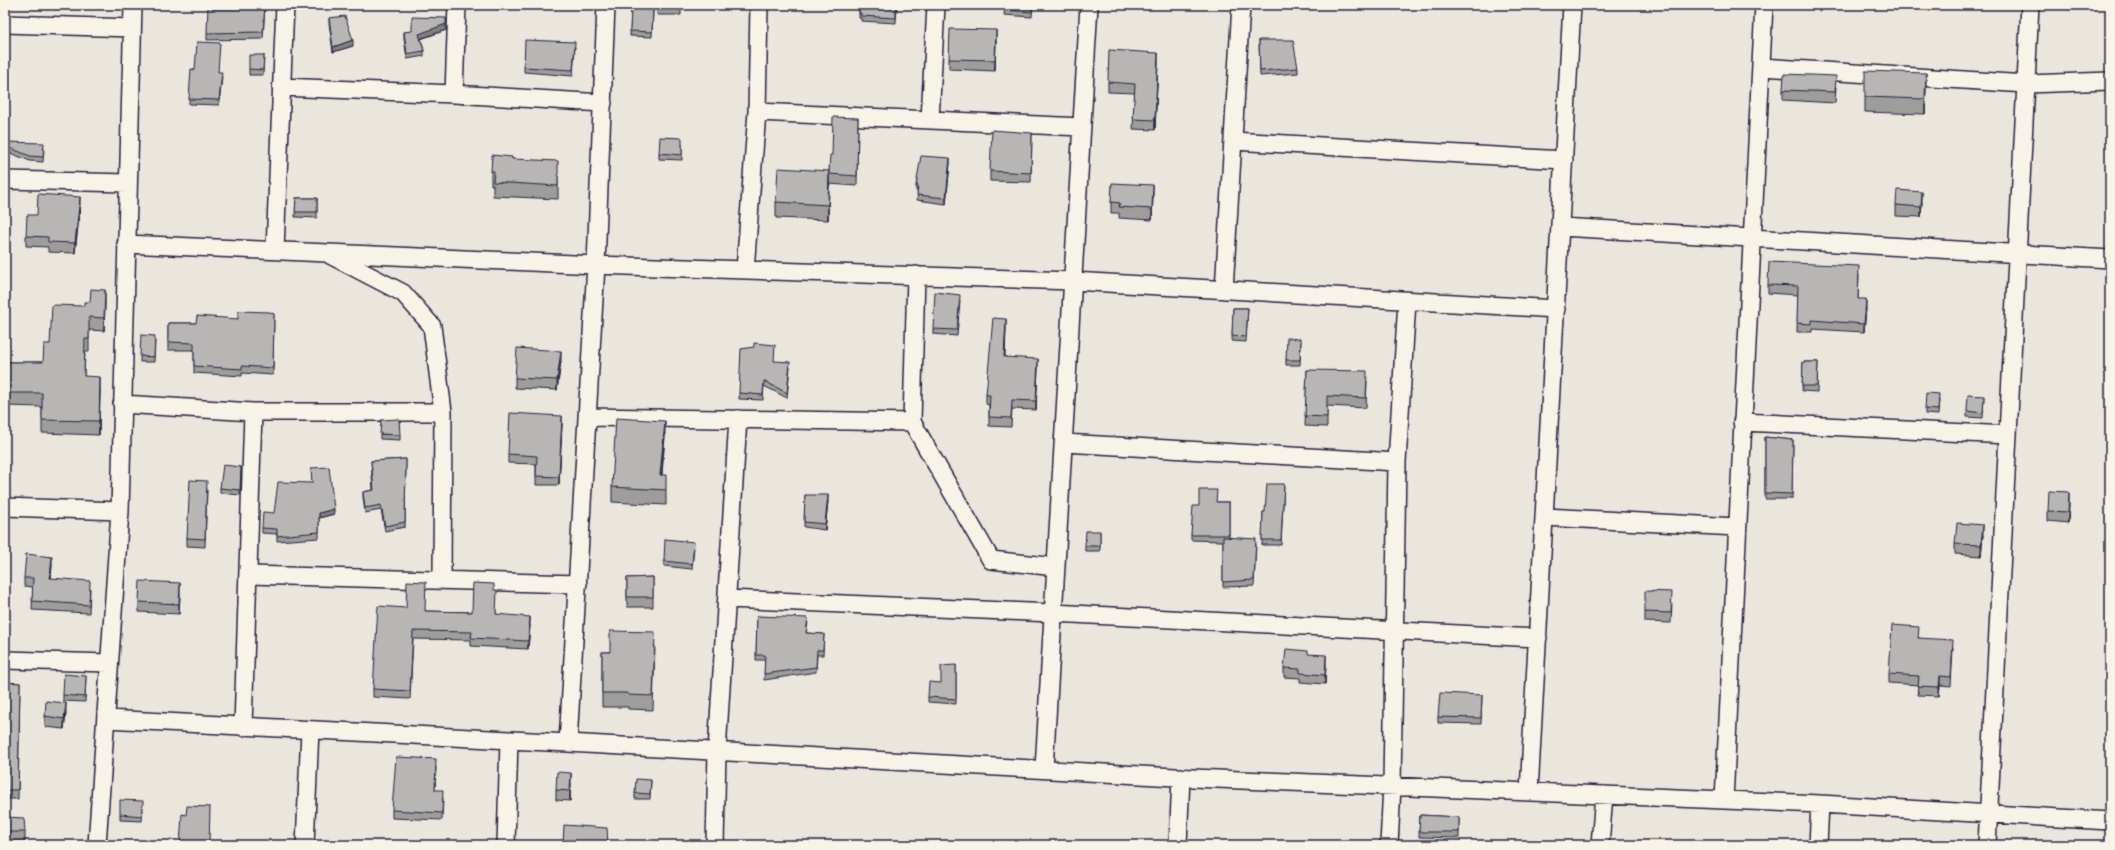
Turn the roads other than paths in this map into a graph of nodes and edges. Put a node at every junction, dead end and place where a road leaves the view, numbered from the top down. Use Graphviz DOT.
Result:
graph roads {
  1 [pos="133,5"];
  2 [pos="285,5"];
  3 [pos="457,5"];
  4 [pos="606,5"];
  5 [pos="759,5"];
  6 [pos="936,5"];
  7 [pos="1089,5"];
  8 [pos="1241,5"];
  9 [pos="1572,5"];
  10 [pos="1764,5"];
  11 [pos="2030,5"];
  12 [pos="5,24"];
  13 [pos="132,28"];
  14 [pos="1762,67"];
  15 [pos="2110,81"];
  16 [pos="2026,84"];
  17 [pos="281,87"];
  18 [pos="454,94"];
  19 [pos="603,103"];
  20 [pos="757,112"];
  21 [pos="930,120"];
  22 [pos="1082,127"];
  23 [pos="1233,141"];
  24 [pos="1564,160"];
  25 [pos="5,180"];
  26 [pos="128,183"];
  27 [pos="1561,227"];
  28 [pos="1753,239"];
  29 [pos="126,244"];
  30 [pos="275,250"];
  31 [pos="325,252"];
  32 [pos="2018,254"];
  33 [pos="2110,259"];
  34 [pos="596,265"];
  35 [pos="745,270"];
  36 [pos="916,275"];
  37 [pos="1074,281"];
  38 [pos="1224,290"];
  39 [pos="1407,301"];
  40 [pos="1556,309"];
  41 [pos="122,404"];
  42 [pos="253,412"];
  43 [pos="443,412"];
  44 [pos="587,417"];
  45 [pos="738,419"];
  46 [pos="912,422"];
  47 [pos="1742,422"];
  48 [pos="2008,435"];
  49 [pos="1064,443"];
  50 [pos="1397,462"];
  51 [pos="5,507"];
  52 [pos="120,511"];
  53 [pos="1545,518"];
  54 [pos="1737,527"];
  55 [pos="1056,567"];
  56 [pos="248,575"];
  57 [pos="442,580"];
  58 [pos="578,584"];
  59 [pos="727,599"];
  60 [pos="1053,613"];
  61 [pos="1393,630"];
  62 [pos="1538,638"];
  63 [pos="5,660"];
  64 [pos="109,663"];
  65 [pos="106,719"];
  66 [pos="243,726"];
  67 [pos="310,730"];
  68 [pos="509,740"];
  69 [pos="568,743"];
  70 [pos="717,751"];
  71 [pos="1044,769"];
  72 [pos="1181,777"];
  73 [pos="1392,786"];
  74 [pos="1529,792"];
  75 [pos="1604,795"];
  76 [pos="1724,800"];
  77 [pos="1820,804"];
  78 [pos="1989,814"];
  79 [pos="2110,821"];
  80 [pos="97,845"];
  81 [pos="305,845"];
  82 [pos="506,845"];
  83 [pos="715,845"];
  84 [pos="1178,845"];
  85 [pos="1389,845"];
  86 [pos="1600,845"];
  87 [pos="1818,845"];
  88 [pos="1987,845"];
  1 -- 13 [label="street"];
  2 -- 17 [label="street"];
  3 -- 18 [label="street"];
  4 -- 19 [label="street"];
  5 -- 20 [label="street"];
  6 -- 21 [label="street"];
  7 -- 22 [label="street"];
  8 -- 23 [label="street"];
  9 -- 24 [label="street"];
  10 -- 14 [label="street"];
  11 -- 16 [label="street"];
  12 -- 13 [label="street"];
  13 -- 26 [label="street"];
  14 -- 16 [label="street"];
  14 -- 28 [label="street"];
  15 -- 16 [label="street"];
  16 -- 32 [label="street"];
  17 -- 18 [label="street"];
  17 -- 30 [label="street"];
  18 -- 19 [label="street"];
  19 -- 34 [label="street"];
  20 -- 21 [label="street"];
  20 -- 35 [label="street"];
  21 -- 22 [label="street"];
  22 -- 37 [label="street"];
  23 -- 24 [label="street"];
  23 -- 38 [label="street"];
  24 -- 27 [label="street"];
  25 -- 26 [label="street"];
  26 -- 29 [label="street"];
  27 -- 28 [label="street"];
  27 -- 40 [label="street"];
  28 -- 32 [label="street"];
  28 -- 47 [label="street"];
  29 -- 30 [label="street"];
  29 -- 41 [label="street"];
  30 -- 31 [label="street"];
  31 -- 34 [label="street"];
  31 -- 43 [label="street"];
  32 -- 33 [label="street"];
  32 -- 48 [label="street"];
  34 -- 35 [label="street"];
  34 -- 44 [label="street"];
  35 -- 36 [label="street"];
  36 -- 37 [label="street"];
  36 -- 46 [label="street"];
  37 -- 38 [label="street"];
  37 -- 49 [label="street"];
  38 -- 39 [label="street"];
  39 -- 40 [label="street"];
  39 -- 50 [label="street"];
  40 -- 53 [label="street"];
  41 -- 42 [label="street"];
  41 -- 52 [label="street"];
  42 -- 43 [label="street"];
  42 -- 56 [label="street"];
  43 -- 57 [label="street"];
  44 -- 45 [label="street"];
  44 -- 58 [label="street"];
  45 -- 46 [label="street"];
  45 -- 59 [label="street"];
  46 -- 55 [label="street"];
  47 -- 48 [label="street"];
  47 -- 54 [label="street"];
  48 -- 78 [label="street"];
  49 -- 50 [label="street"];
  49 -- 55 [label="street"];
  50 -- 61 [label="street"];
  51 -- 52 [label="street"];
  52 -- 64 [label="street"];
  53 -- 54 [label="street"];
  53 -- 62 [label="street"];
  54 -- 76 [label="street"];
  55 -- 60 [label="street"];
  56 -- 57 [label="street"];
  56 -- 66 [label="street"];
  57 -- 58 [label="street"];
  58 -- 69 [label="street"];
  59 -- 60 [label="street"];
  59 -- 70 [label="street"];
  60 -- 61 [label="street"];
  60 -- 71 [label="street"];
  61 -- 62 [label="street"];
  61 -- 73 [label="street"];
  62 -- 74 [label="street"];
  63 -- 64 [label="street"];
  64 -- 65 [label="street"];
  65 -- 66 [label="street"];
  65 -- 80 [label="street"];
  66 -- 67 [label="street"];
  67 -- 68 [label="street"];
  67 -- 81 [label="street"];
  68 -- 69 [label="street"];
  68 -- 82 [label="street"];
  69 -- 70 [label="street"];
  70 -- 71 [label="street"];
  70 -- 83 [label="street"];
  71 -- 72 [label="street"];
  72 -- 73 [label="street"];
  72 -- 84 [label="street"];
  73 -- 74 [label="street"];
  73 -- 85 [label="street"];
  74 -- 75 [label="street"];
  75 -- 76 [label="street"];
  75 -- 86 [label="street"];
  76 -- 77 [label="street"];
  77 -- 78 [label="street"];
  77 -- 87 [label="street"];
  78 -- 79 [label="street"];
  78 -- 88 [label="street"];
}
